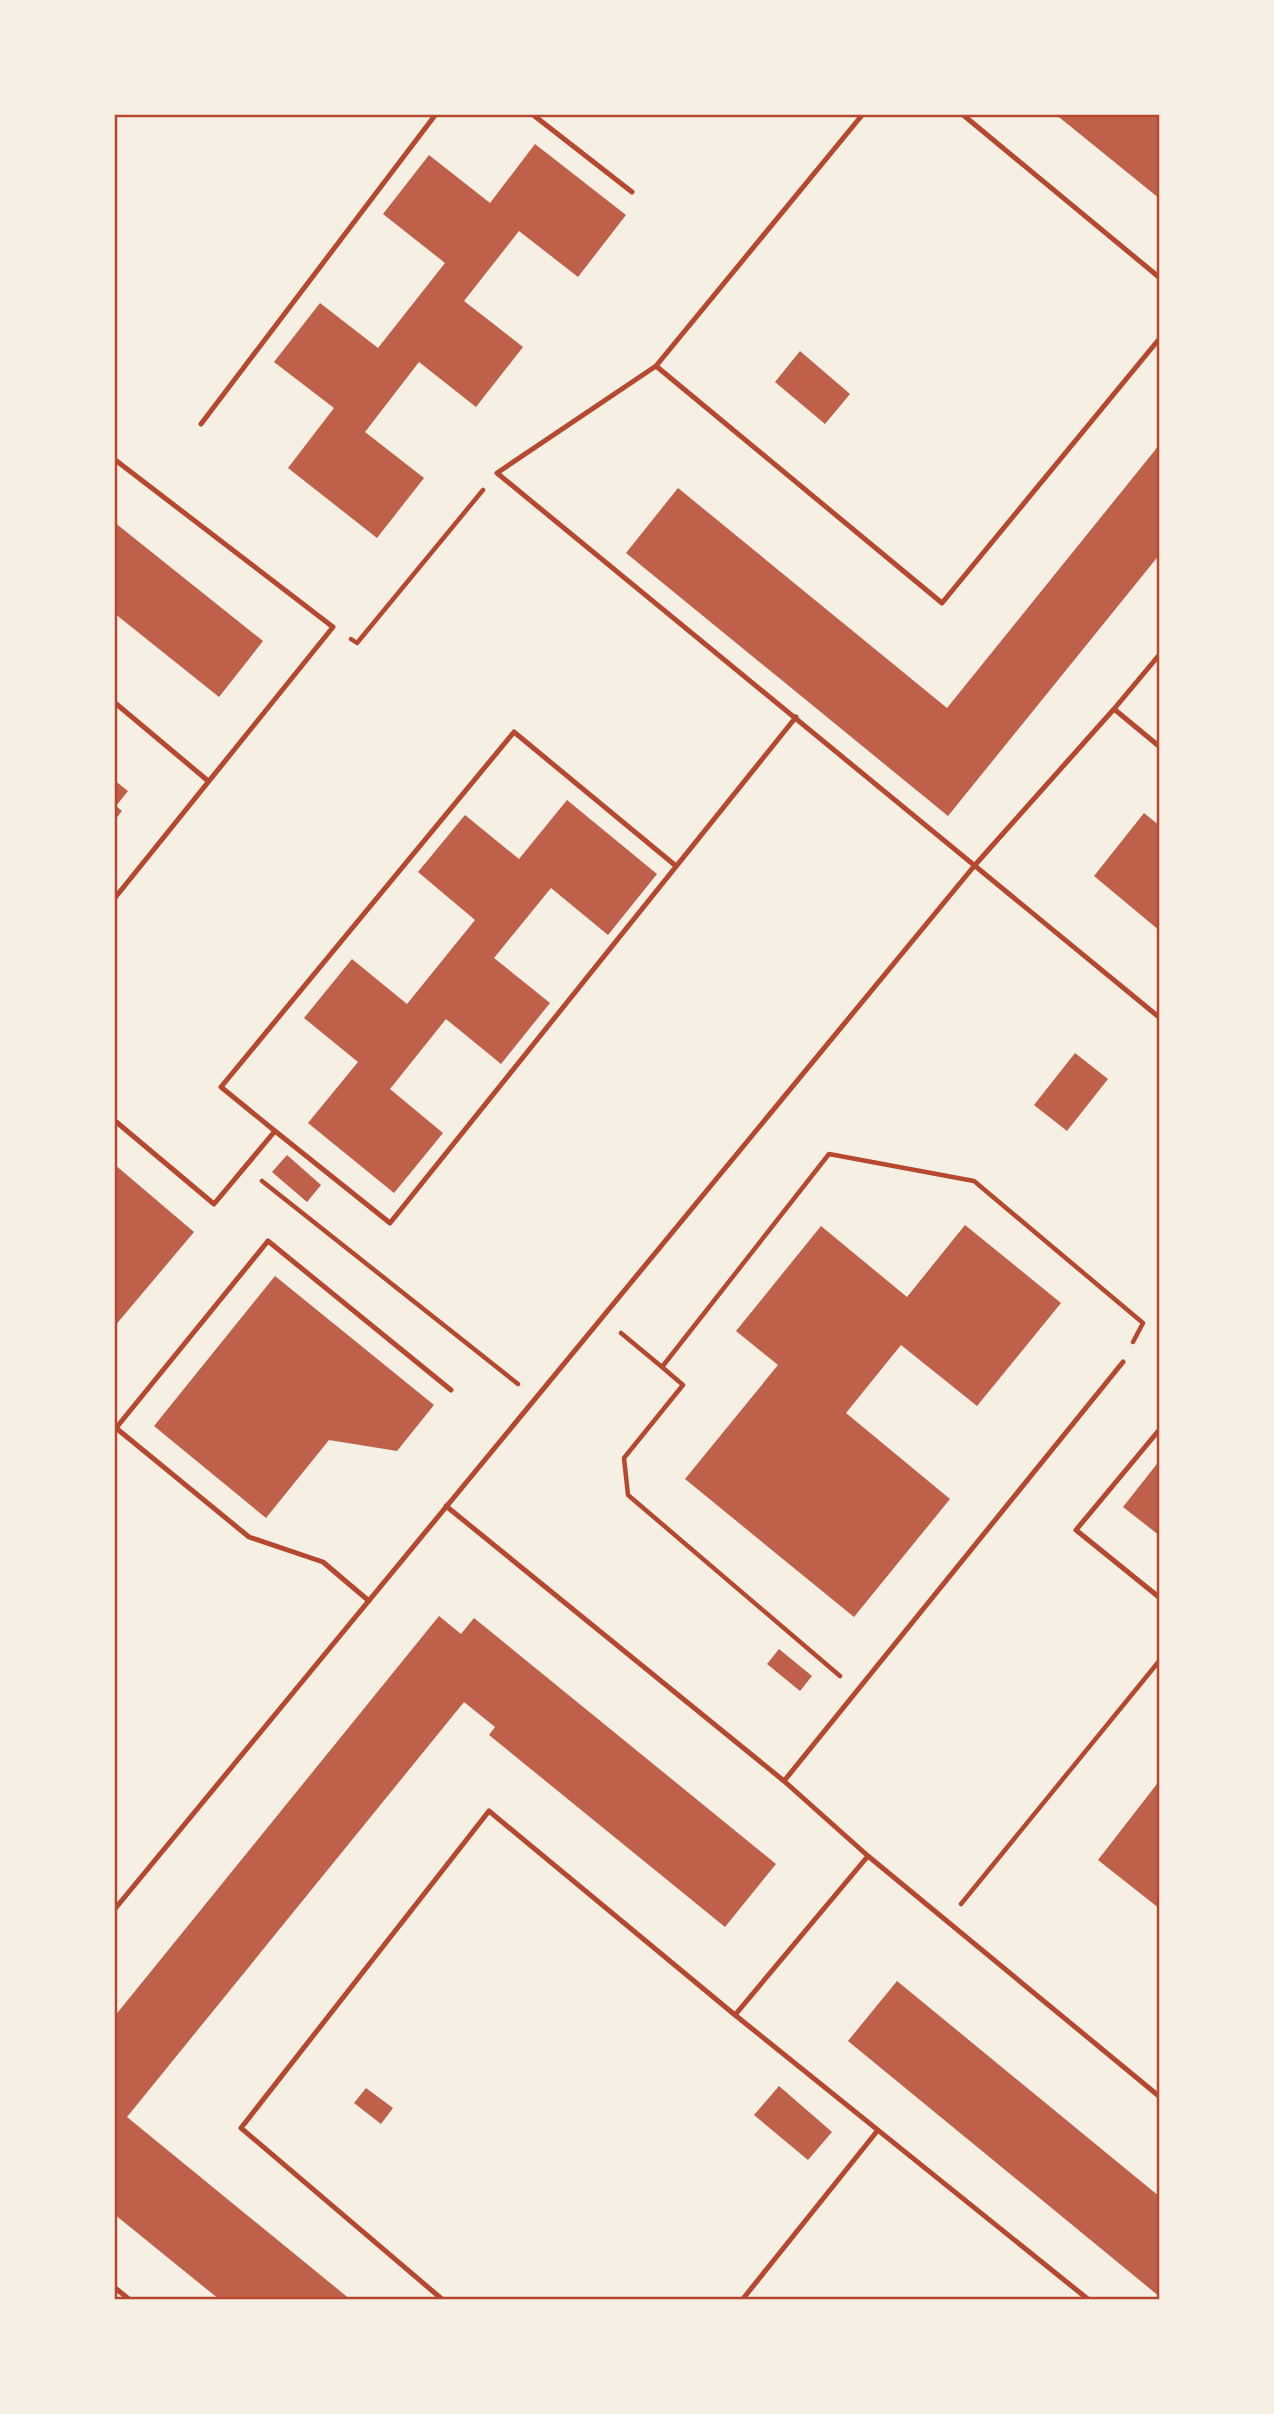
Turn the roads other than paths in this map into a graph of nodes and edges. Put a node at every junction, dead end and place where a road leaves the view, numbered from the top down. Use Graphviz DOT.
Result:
graph roads {
  1 [pos="436,114"];
  2 [pos="532,114"];
  3 [pos="863,114"];
  4 [pos="962,114"];
  5 [pos="632,191"];
  6 [pos="1160,278"];
  7 [pos="1160,338"];
  8 [pos="656,366"];
  9 [pos="201,424"];
  10 [pos="114,459"];
  11 [pos="1160,654"];
  12 [pos="114,702"];
  13 [pos="1114,709"];
  14 [pos="796,717"];
  15 [pos="1160,747"];
  16 [pos="207,780"];
  17 [pos="975,865"];
  18 [pos="676,866"];
  19 [pos="114,899"];
  20 [pos="1160,1018"];
  21 [pos="114,1121"];
  22 [pos="275,1131"];
  23 [pos="1123,1362"];
  24 [pos="450,1390"];
  25 [pos="1160,1429"];
  26 [pos="446,1506"];
  27 [pos="1160,1598"];
  28 [pos="369,1601"];
  29 [pos="783,1781"];
  30 [pos="868,1856"];
  31 [pos="114,1910"];
  32 [pos="735,2015"];
  33 [pos="1160,2097"];
  34 [pos="878,2130"];
  35 [pos="114,2287"];
  36 [pos="130,2300"];
  37 [pos="443,2300"];
  38 [pos="742,2300"];
  39 [pos="1089,2300"];
  1 -- 9 [label="lane"];
  2 -- 5 [label="lane"];
  3 -- 8 [label="lane"];
  4 -- 6 [label="lane"];
  7 -- 8 [label="lane"];
  8 -- 14 [label="lane"];
  10 -- 16 [label="lane"];
  11 -- 13 [label="lane"];
  12 -- 16 [label="lane"];
  13 -- 15 [label="lane"];
  13 -- 17 [label="lane"];
  14 -- 17 [label="lane"];
  14 -- 18 [label="lane"];
  16 -- 19 [label="lane"];
  17 -- 20 [label="lane"];
  17 -- 26 [label="lane"];
  18 -- 22 [label="lane"];
  18 -- 22 [label="lane"];
  21 -- 22 [label="lane"];
  23 -- 29 [label="lane"];
  24 -- 28 [label="lane"];
  25 -- 27 [label="lane"];
  26 -- 28 [label="lane"];
  26 -- 29 [label="lane"];
  28 -- 31 [label="lane"];
  29 -- 30 [label="lane"];
  30 -- 32 [label="lane"];
  30 -- 33 [label="lane"];
  32 -- 34 [label="lane"];
  32 -- 37 [label="lane"];
  34 -- 38 [label="lane"];
  34 -- 39 [label="lane"];
  35 -- 36 [label="lane"];
}
